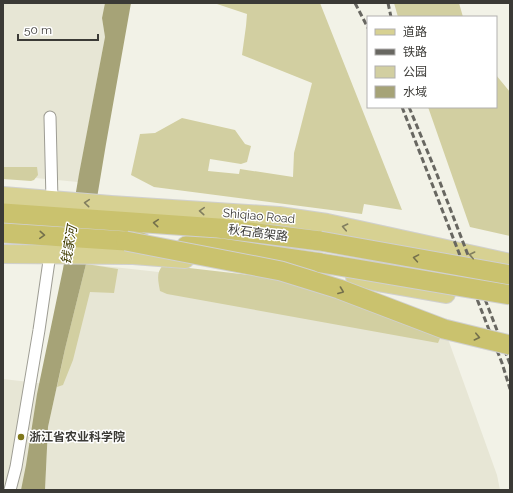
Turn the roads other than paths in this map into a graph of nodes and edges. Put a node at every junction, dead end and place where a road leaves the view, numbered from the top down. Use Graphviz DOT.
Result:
graph roads {
  1 [pos="50,117"];
  2 [pos="3,196"];
  3 [pos="57,201"];
  4 [pos="3,213"];
  5 [pos="3,233"];
  6 [pos="126,241"];
  7 [pos="3,254"];
  8 [pos="53,254"];
  9 [pos="510,263"];
  10 [pos="510,275"];
  11 [pos="510,295"];
  12 [pos="510,304"];
  13 [pos="510,345"];
  14 [pos="10,490"];
  1 -- 3 [label="street"];
  2 -- 3 [label="main road, Shiqiao Road"];
  9 -- 3 [label="main road, Shiqiao Road, one-way"];
  10 -- 4 [label="highway, 秋石高架路, one-way, bridge"];
  5 -- 6 [label="highway, 秋石高架路, one-way"];
  6 -- 11 [label="highway, 秋石高架路, bridge"];
  6 -- 13 [label="highway, one-way, bridge"];
  7 -- 8 [label="main road"];
  8 -- 12 [label="main road"];
  8 -- 14 [label="street"];
}
